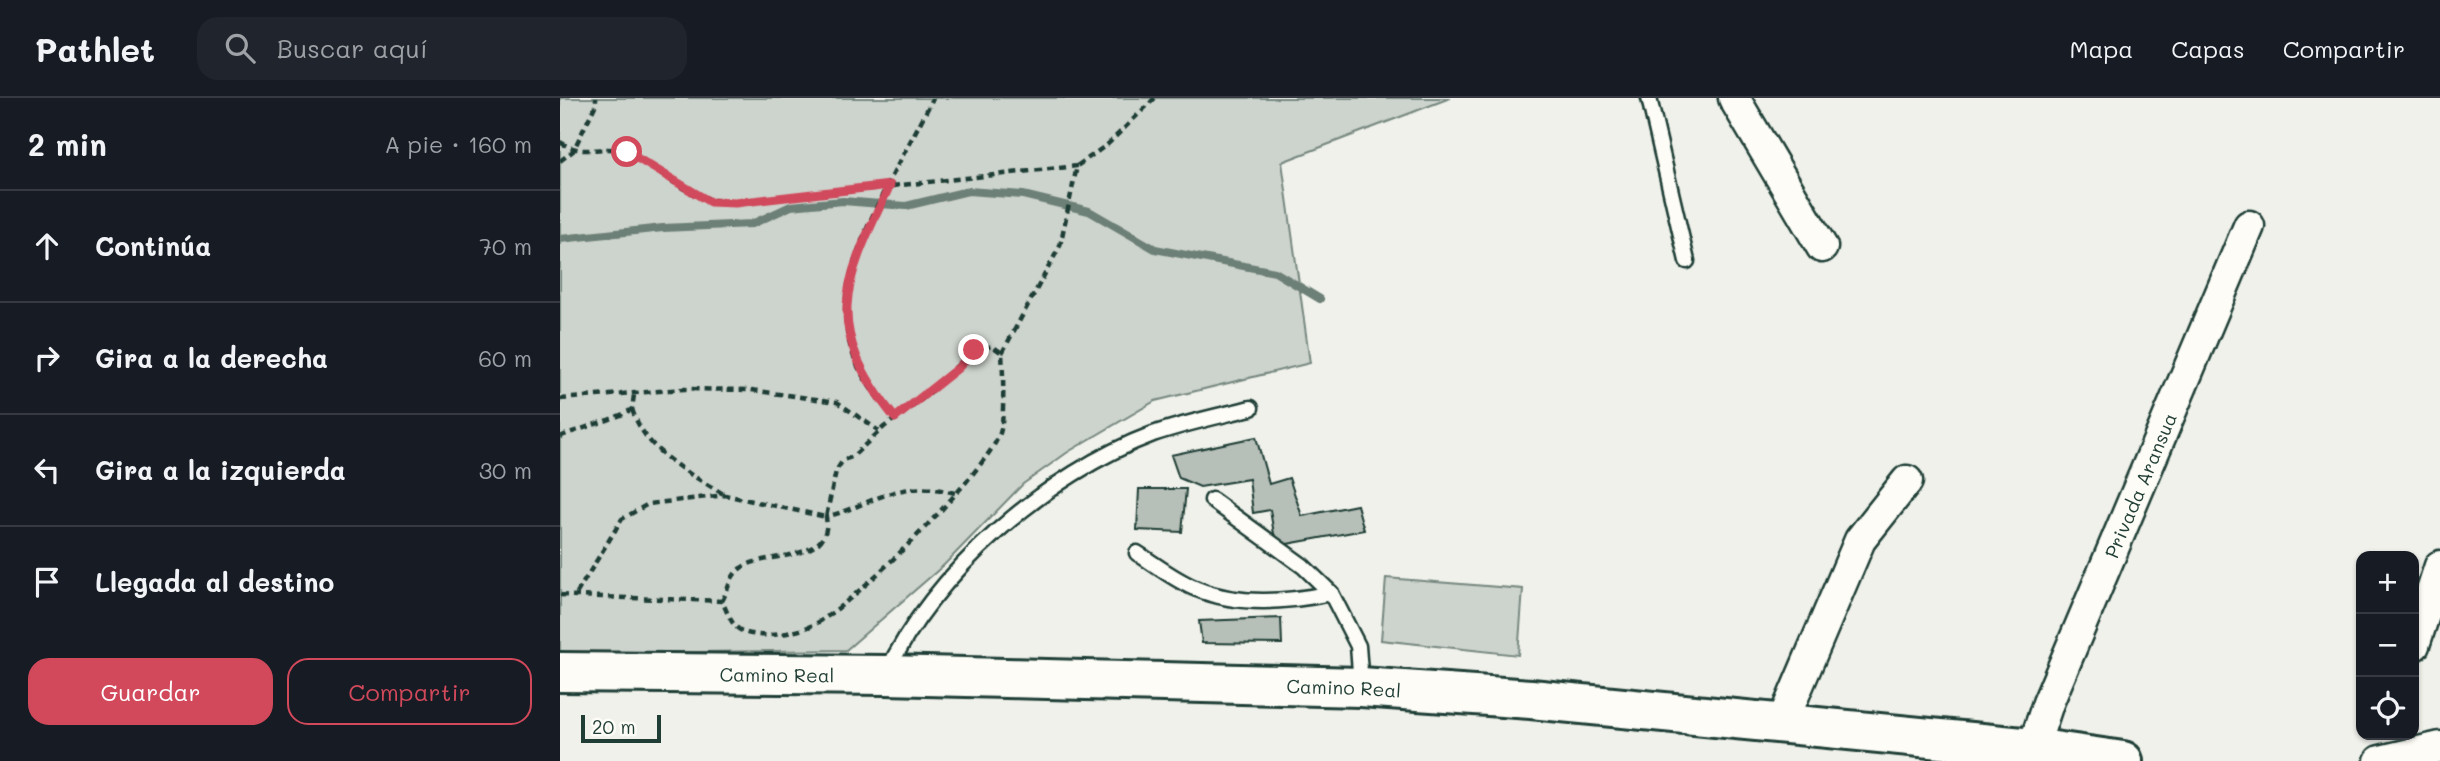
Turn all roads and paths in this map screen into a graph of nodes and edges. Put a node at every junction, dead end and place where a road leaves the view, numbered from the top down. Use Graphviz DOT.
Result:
graph roads {
  1 [pos="596,98"];
  2 [pos="933,98"];
  3 [pos="1155,98"];
  4 [pos="1649,98"];
  5 [pos="1734,98"];
  6 [pos="560,142"];
  7 [pos="573,151"];
  8 [pos="560,162"];
  9 [pos="1077,166"];
  10 [pos="890,185"];
  11 [pos="2249,226"];
  12 [pos="1822,247"];
  13 [pos="1687,261"];
  14 [pos="1002,353"];
  15 [pos="634,395"];
  16 [pos="560,399"];
  17 [pos="1251,408"];
  18 [pos="632,409"];
  19 [pos="895,418"];
  20 [pos="879,431"];
  21 [pos="560,437"];
  22 [pos="1908,481"];
  23 [pos="955,493"];
  24 [pos="725,495"];
  25 [pos="1212,500"];
  26 [pos="826,517"];
  27 [pos="1137,553"];
  28 [pos="2440,566"];
  29 [pos="1331,593"];
  30 [pos="560,595"];
  31 [pos="575,596"];
  32 [pos="722,601"];
  33 [pos="2419,630"];
  34 [pos="560,672"];
  35 [pos="886,675"];
  36 [pos="1361,687"];
  37 [pos="1782,723"];
  38 [pos="2383,740"];
  39 [pos="2440,747"];
  40 [pos="2033,748"];
  41 [pos="2123,761"];
  42 [pos="2378,761"];
  1 -- 7 [label="path"];
  2 -- 10 [label="path"];
  3 -- 9 [label="path"];
  4 -- 13 [label="lane"];
  5 -- 12 [label="street"];
  6 -- 7 [label="path"];
  7 -- 8 [label="path"];
  7 -- 10 [label="path"];
  9 -- 10 [label="path"];
  9 -- 14 [label="path"];
  10 -- 19 [label="path"];
  11 -- 40 [label="street, Privada Aransua"];
  14 -- 19 [label="path"];
  14 -- 23 [label="path"];
  15 -- 16 [label="path"];
  15 -- 18 [label="path"];
  15 -- 20 [label="path"];
  17 -- 35 [label="lane"];
  18 -- 21 [label="path"];
  18 -- 24 [label="path"];
  19 -- 20 [label="path"];
  20 -- 26 [label="path"];
  22 -- 37 [label="street"];
  23 -- 26 [label="path"];
  23 -- 32 [label="path"];
  24 -- 26 [label="path"];
  24 -- 31 [label="path"];
  25 -- 29 [label="lane"];
  26 -- 32 [label="path"];
  27 -- 29 [label="lane"];
  28 -- 33 [label="street"];
  29 -- 36 [label="lane"];
  30 -- 31 [label="path"];
  31 -- 32 [label="path"];
  34 -- 35 [label="main road, Camino Real"];
  35 -- 36 [label="main road, Camino Real"];
  36 -- 37 [label="main road, Camino Real"];
  37 -- 40 [label="main road, Camino Real"];
  38 -- 42 [label="street"];
  39 -- 42 [label="street"];
  40 -- 41 [label="main road, Camino Real"];
}
